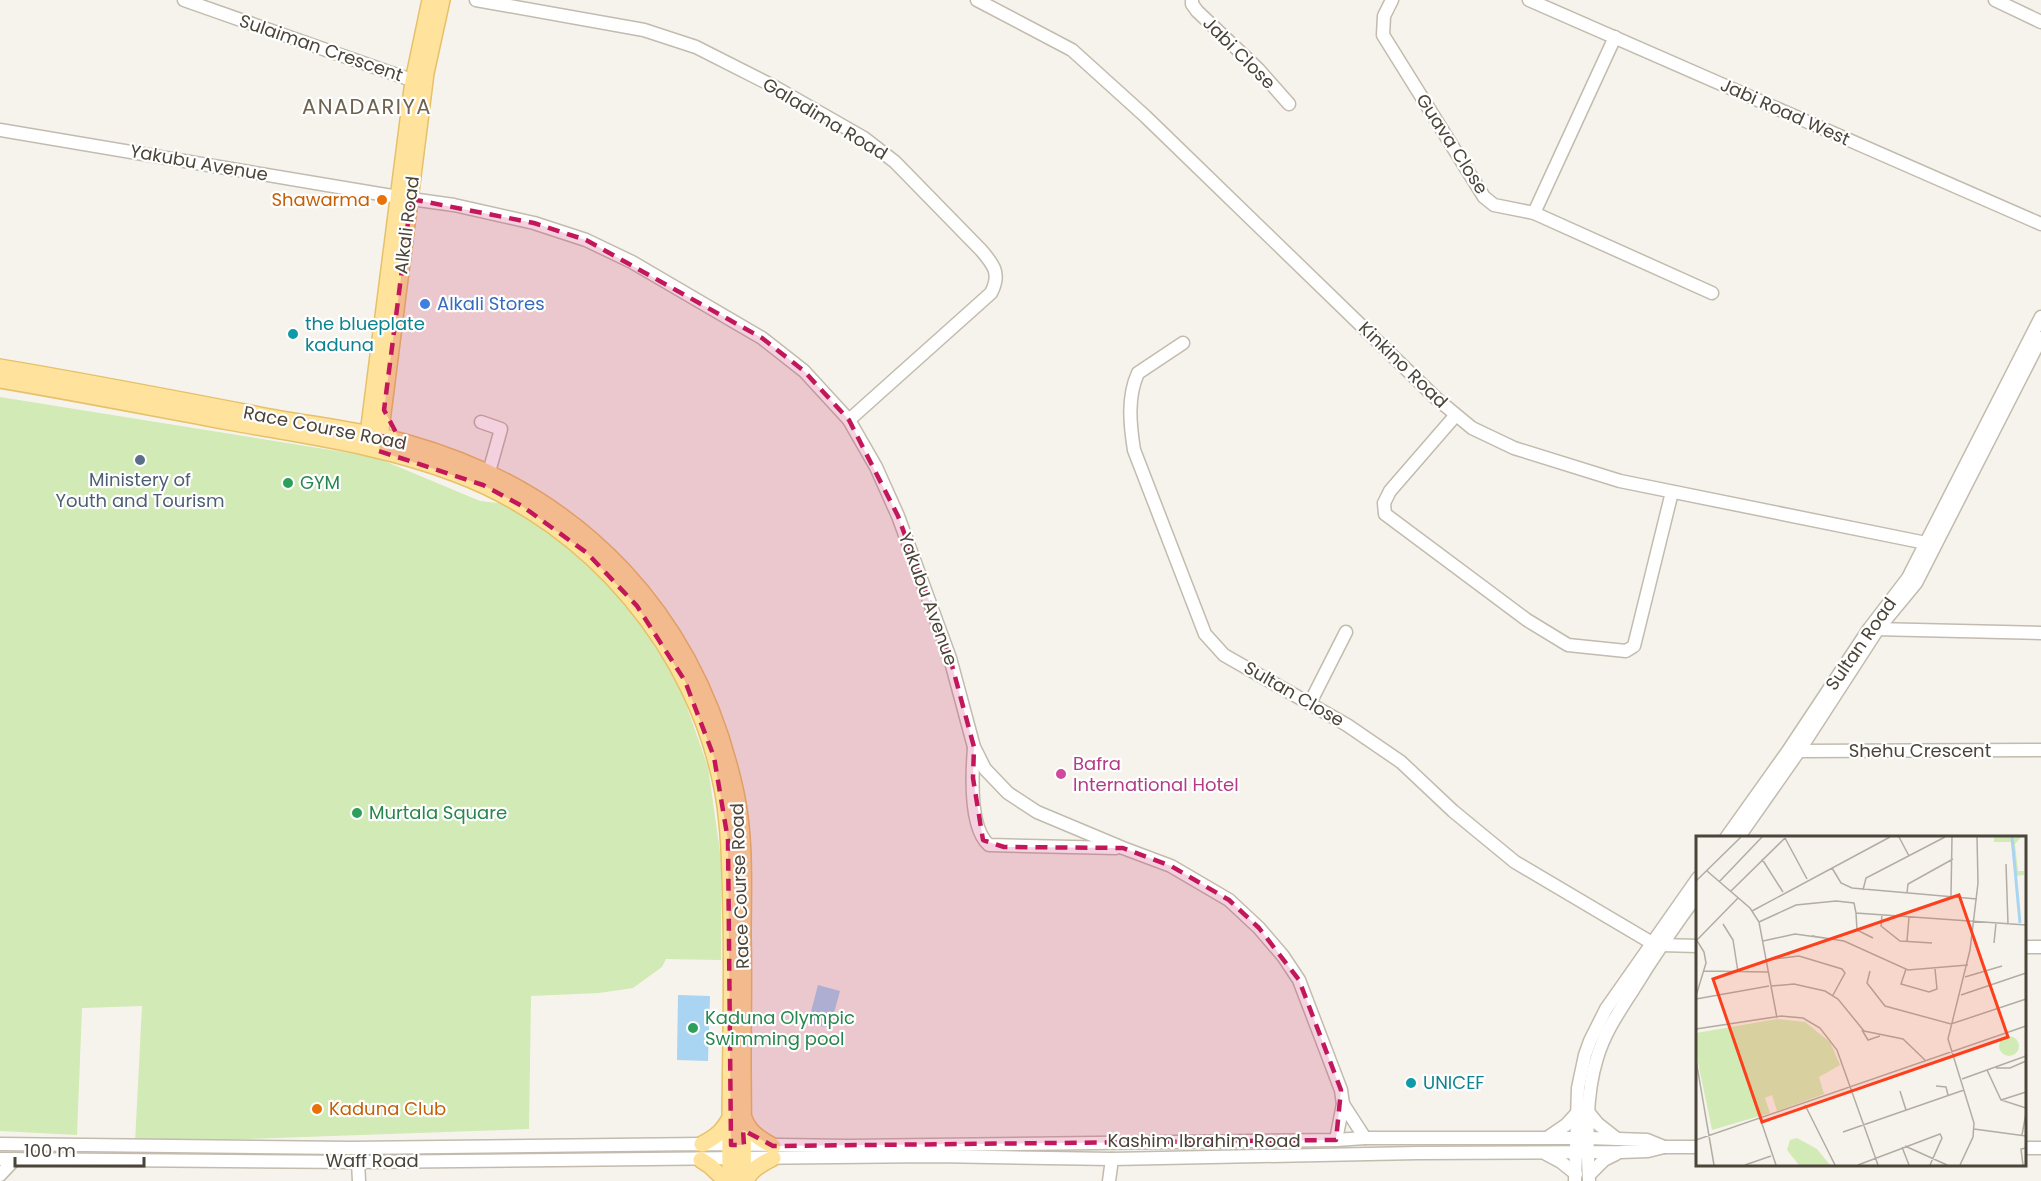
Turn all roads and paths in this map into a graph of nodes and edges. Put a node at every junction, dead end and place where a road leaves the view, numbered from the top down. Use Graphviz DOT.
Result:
graph roads {
  1 [pos="184,0"];
  2 [pos="430,0"];
  3 [pos="442,0"];
  4 [pos="476,0"];
  5 [pos="977,0"];
  6 [pos="1192,0"];
  7 [pos="1392,0"];
  8 [pos="1530,0"];
  9 [pos="1995,0"];
  10 [pos="208,4"];
  11 [pos="2010,4"];
  12 [pos="2041,22"];
  13 [pos="1615,37"];
  14 [pos="419,83"];
  15 [pos="1289,104"];
  16 [pos="0,130"];
  17 [pos="404,198"];
  18 [pos="1534,213"];
  19 [pos="2041,224"];
  20 [pos="1712,293"];
  21 [pos="2041,317"];
  22 [pos="2041,338"];
  23 [pos="1183,343"];
  24 [pos="0,367"];
  25 [pos="0,380"];
  26 [pos="378,407"];
  27 [pos="1455,416"];
  28 [pos="849,420"];
  29 [pos="1995,421"];
  30 [pos="482,422"];
  31 [pos="339,429"];
  32 [pos="374,442"];
  33 [pos="1983,443"];
  34 [pos="411,444"];
  35 [pos="489,472"];
  36 [pos="1672,492"];
  37 [pos="1926,543"];
  38 [pos="1874,629"];
  39 [pos="1346,632"];
  40 [pos="2041,633"];
  41 [pos="1310,703"];
  42 [pos="975,747"];
  43 [pos="2041,750"];
  44 [pos="1799,751"];
  45 [pos="1727,836"];
  46 [pos="1739,836"];
  47 [pos="1123,848"];
  48 [pos="1696,881"];
  49 [pos="1696,896"];
  50 [pos="1657,944"];
  51 [pos="1696,946"];
  52 [pos="1343,1104"];
  53 [pos="1583,1113"];
  54 [pos="737,1116"];
  55 [pos="1365,1138"];
  56 [pos="1546,1138"];
  57 [pos="1582,1138"];
  58 [pos="1336,1140"];
  59 [pos="1173,1142"];
  60 [pos="0,1144"];
  61 [pos="1619,1146"];
  62 [pos="1696,1147"];
  63 [pos="701,1152"];
  64 [pos="737,1152"];
  65 [pos="773,1152"];
  66 [pos="1542,1152"];
  67 [pos="1582,1153"];
  68 [pos="1174,1157"];
  69 [pos="1112,1158"];
  70 [pos="0,1159"];
  71 [pos="15,1159"];
  72 [pos="358,1162"];
  73 [pos="0,1175"];
  74 [pos="1576,1178"];
  75 [pos="1589,1178"];
  76 [pos="359,1181"];
  77 [pos="728,1181"];
  78 [pos="745,1181"];
  79 [pos="1109,1181"];
  1 -- 10 [label="street, Sulaiman Crescent"];
  2 -- 14 [label="main road, Alkali Road"];
  3 -- 14 [label="main road, Alkali Road"];
  4 -- 28 [label="street, Galadima Road"];
  5 -- 27 [label="street, Kinkino Road"];
  6 -- 15 [label="street, Jabi Close"];
  7 -- 18 [label="street, Guava Close"];
  8 -- 13 [label="street, Jabi Road West"];
  9 -- 11 [label="street"];
  10 -- 14 [label="street, Sulaiman Crescent"];
  11 -- 12 [label="street"];
  13 -- 18 [label="street"];
  13 -- 19 [label="street, Jabi Road West"];
  14 -- 17 [label="main road, Alkali Road"];
  16 -- 17 [label="street, Yakubu Avenue"];
  17 -- 26 [label="main road, Alkali Road"];
  17 -- 28 [label="street, Yakubu Avenue"];
  18 -- 20 [label="street, Guava Close"];
  21 -- 29 [label="street"];
  22 -- 29 [label="street"];
  23 -- 41 [label="street, Sultan Close"];
  24 -- 31 [label="main road, Race Course Road"];
  25 -- 32 [label="main road, Race Course Road"];
  26 -- 31 [label="main road"];
  26 -- 32 [label="main road, Alkali Road"];
  26 -- 34 [label="main road"];
  27 -- 36 [label="street, Kinkino Road"];
  27 -- 36 [label="street"];
  28 -- 42 [label="street, Yakubu Avenue"];
  29 -- 33 [label="street"];
  30 -- 35 [label="street"];
  31 -- 32 [label="main road, Race Course Road"];
  32 -- 34 [label="main road, Race Course Road"];
  32 -- 54 [label="main road, Race Course Road"];
  33 -- 37 [label="street, Sultan Road"];
  33 -- 38 [label="street, Sultan Road"];
  34 -- 35 [label="main road, Race Course Road"];
  35 -- 54 [label="main road, Race Course Road"];
  36 -- 37 [label="street, Kinkino Road"];
  37 -- 38 [label="street, Sultan Road"];
  38 -- 40 [label="street"];
  38 -- 44 [label="street, Sultan Road"];
  38 -- 45 [label="street, Sultan Road"];
  39 -- 41 [label="street"];
  41 -- 50 [label="street, Sultan Close"];
  42 -- 47 [label="street, Yakubu Avenue"];
  42 -- 47 [label="street"];
  43 -- 44 [label="street, Shehu Crescent"];
  44 -- 46 [label="street, Sultan Road"];
  47 -- 52 [label="street, Yakubu Avenue"];
  48 -- 50 [label="street"];
  49 -- 50 [label="street"];
  50 -- 51 [label="street"];
  50 -- 53 [label="street"];
  52 -- 55 [label="street, Yakubu Avenue"];
  52 -- 58 [label="street, Yakubu Avenue"];
  53 -- 56 [label="street"];
  53 -- 57 [label="street"];
  53 -- 61 [label="street"];
  54 -- 63 [label="main road"];
  54 -- 64 [label="main road, Race Course Road"];
  54 -- 65 [label="main road"];
  55 -- 56 [label="street, Kashim Ibrahim Road"];
  55 -- 58 [label="street, Kashim Ibrahim Road"];
  56 -- 57 [label="street, Kashim Ibrahim Road"];
  57 -- 61 [label="street, Kashim Ibrahim Road"];
  57 -- 67 [label="street"];
  58 -- 59 [label="street, Kashim Ibrahim Road"];
  59 -- 65 [label="street, Kashim Ibrahim Road"];
  59 -- 68 [label="street"];
  60 -- 63 [label="street, Waff Road"];
  61 -- 62 [label="street, Kashim Ibrahim Road"];
  61 -- 67 [label="street, Kashim Ibrahim Road"];
  61 -- 75 [label="street"];
  63 -- 64 [label="street, Waff Road"];
  63 -- 72 [label="street, Waff Road"];
  63 -- 77 [label="main road"];
  64 -- 65 [label="street, Kashim Ibrahim Road"];
  64 -- 77 [label="main road"];
  64 -- 78 [label="main road"];
  65 -- 69 [label="street, Kashim Ibrahim Road"];
  65 -- 78 [label="main road"];
  66 -- 67 [label="street, Kashim Ibrahim Road"];
  66 -- 68 [label="street, Kashim Ibrahim Road"];
  66 -- 74 [label="street"];
  67 -- 74 [label="street"];
  67 -- 75 [label="street"];
  68 -- 69 [label="street, Kashim Ibrahim Road"];
  69 -- 79 [label="street"];
  70 -- 71 [label="street, Waff Road"];
  71 -- 72 [label="street, Waff Road"];
  71 -- 73 [label="street"];
  72 -- 76 [label="street"];
}
